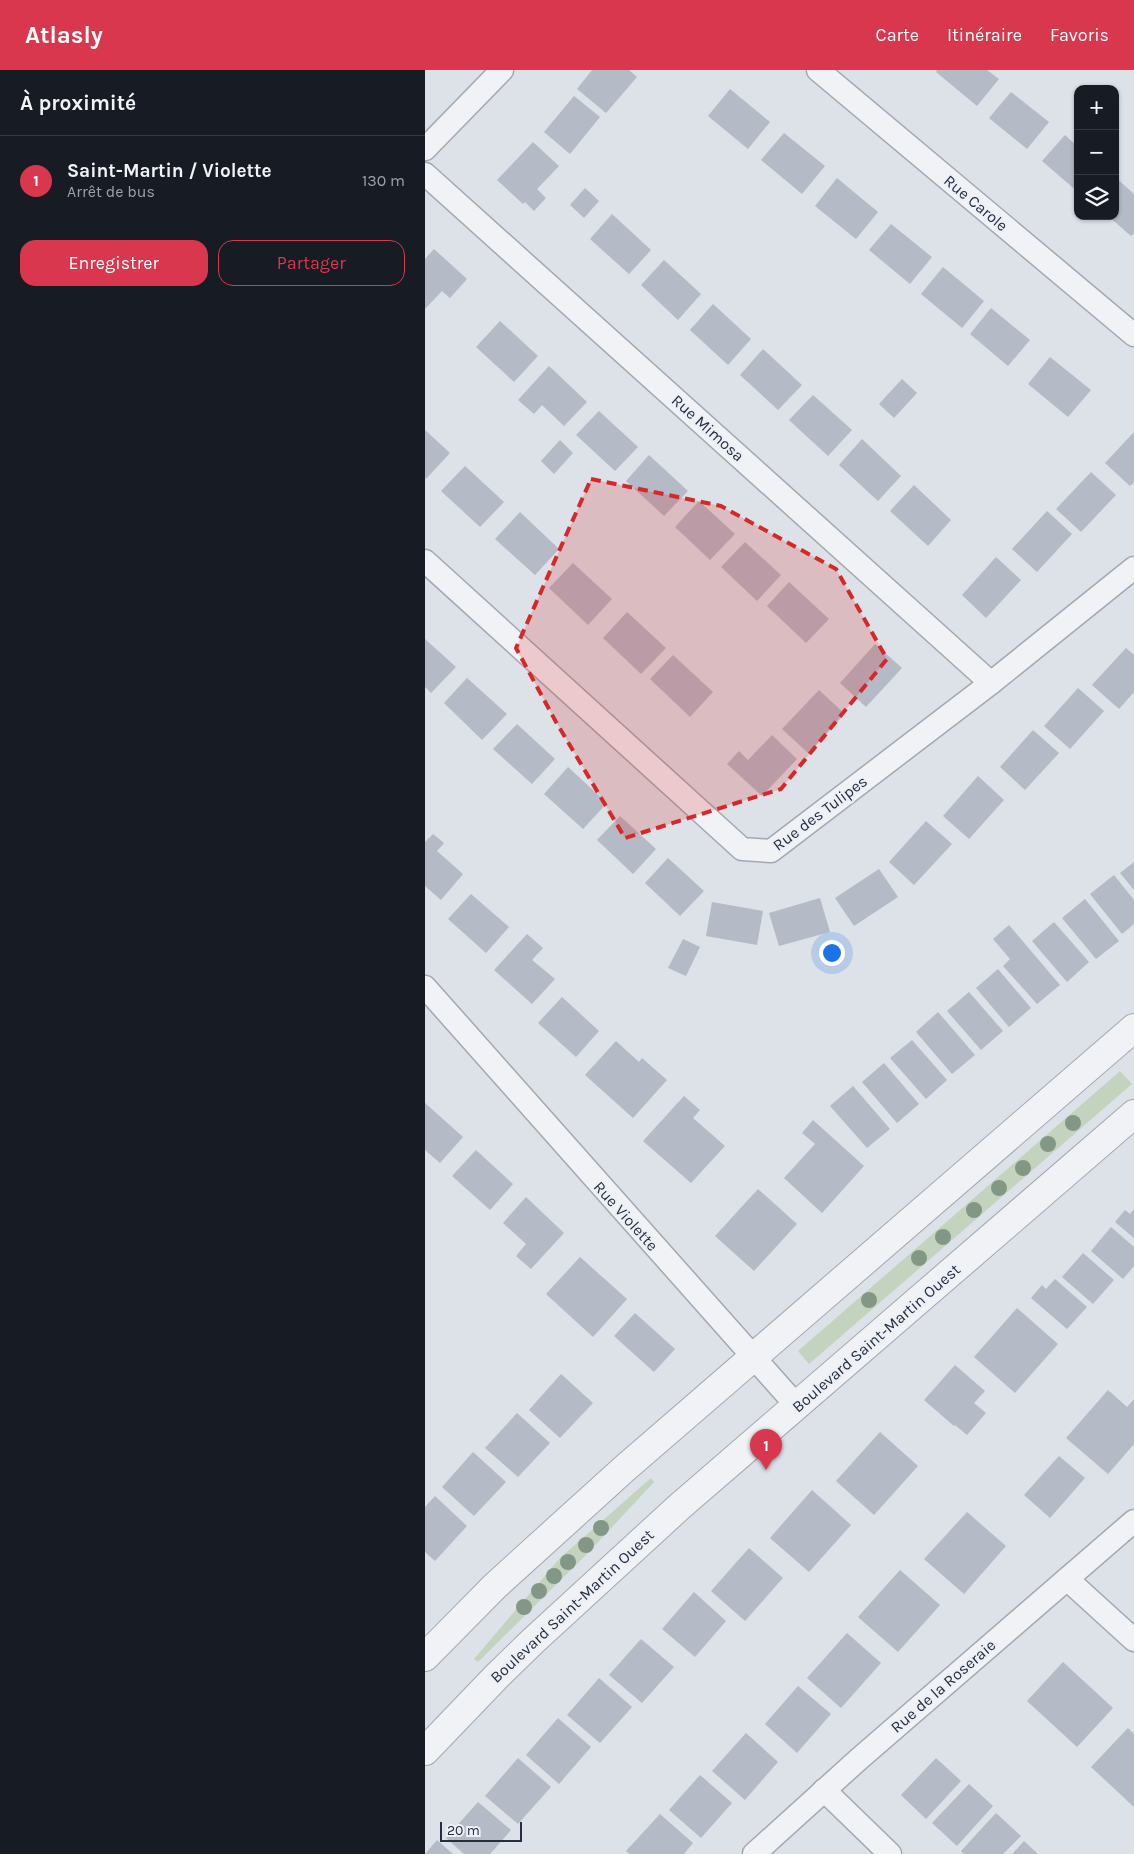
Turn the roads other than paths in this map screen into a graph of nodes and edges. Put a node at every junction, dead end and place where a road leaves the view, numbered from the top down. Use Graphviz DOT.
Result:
graph roads {
  1 [pos="502,70"];
  2 [pos="818,70"];
  3 [pos="425,149"];
  4 [pos="425,174"];
  5 [pos="1134,335"];
  6 [pos="425,561"];
  7 [pos="1134,568"];
  8 [pos="991,682"];
  9 [pos="425,987"];
  10 [pos="425,1015"];
  11 [pos="457,1024"];
  12 [pos="1134,1028"];
  13 [pos="1134,1114"];
  14 [pos="753,1357"];
  15 [pos="797,1406"];
  16 [pos="1134,1521"];
  17 [pos="1067,1579"];
  18 [pos="1134,1640"];
  19 [pos="425,1657"];
  20 [pos="425,1751"];
  21 [pos="823,1790"];
  22 [pos="754,1854"];
  23 [pos="890,1854"];
  1 -- 3 [label="street"];
  2 -- 5 [label="street, Rue Carole"];
  4 -- 8 [label="street, Rue Mimosa"];
  6 -- 8 [label="street, Rue des Tulipes"];
  7 -- 8 [label="street, Rue des Tulipes"];
  9 -- 11 [label="street, Rue Violette"];
  10 -- 11 [label="street"];
  11 -- 14 [label="street, Rue Violette"];
  12 -- 14 [label="street"];
  13 -- 15 [label="street, Boulevard Saint-Martin Ouest"];
  14 -- 15 [label="street, Rue Violette"];
  14 -- 19 [label="street"];
  15 -- 20 [label="street, Boulevard Saint-Martin Ouest"];
  16 -- 17 [label="street, Rue de la Roseraie"];
  17 -- 18 [label="street"];
  17 -- 21 [label="street, Rue de la Roseraie"];
  21 -- 22 [label="street, Rue de la Roseraie"];
  21 -- 23 [label="street"];
}
